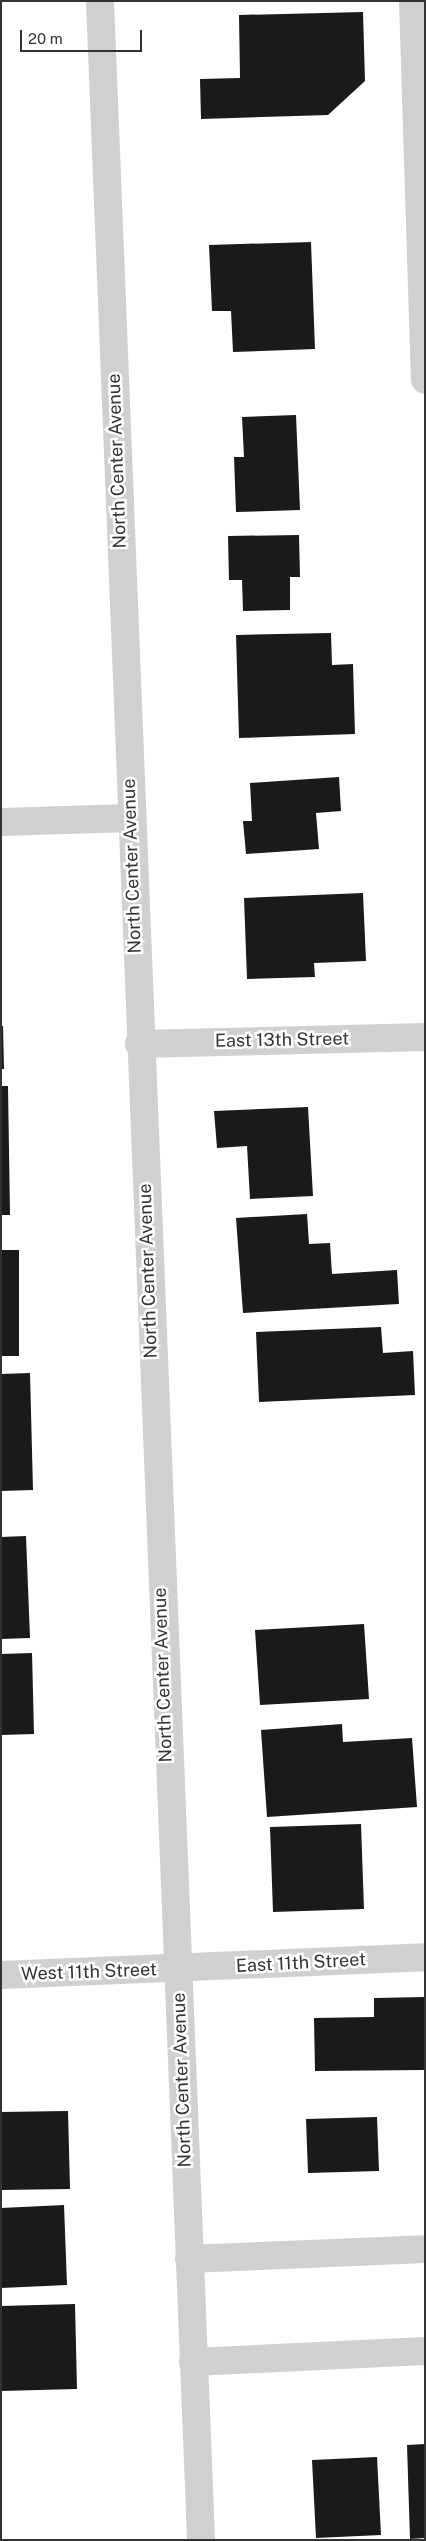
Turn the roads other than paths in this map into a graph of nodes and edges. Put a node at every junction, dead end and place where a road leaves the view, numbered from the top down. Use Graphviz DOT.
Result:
graph roads {
  1 [pos="100,1"];
  2 [pos="413,1"];
  3 [pos="425,380"];
  4 [pos="130,818"];
  5 [pos="1,822"];
  6 [pos="425,1037"];
  7 [pos="139,1044"];
  8 [pos="425,1957"];
  9 [pos="177,1968"];
  10 [pos="1,1975"];
  11 [pos="425,2249"];
  12 [pos="189,2259"];
  13 [pos="425,2351"];
  14 [pos="193,2362"];
  15 [pos="201,2540"];
  1 -- 4 [label="street, North Center Avenue"];
  2 -- 3 [label="street"];
  4 -- 5 [label="street"];
  4 -- 7 [label="street, North Center Avenue"];
  6 -- 7 [label="street, East 13th Street"];
  7 -- 9 [label="street, North Center Avenue"];
  8 -- 9 [label="street, East 11th Street"];
  9 -- 10 [label="street, West 11th Street"];
  9 -- 12 [label="street, North Center Avenue"];
  11 -- 12 [label="street"];
  12 -- 14 [label="street, North Center Avenue"];
  13 -- 14 [label="street"];
  14 -- 15 [label="street, North Center Avenue"];
}
